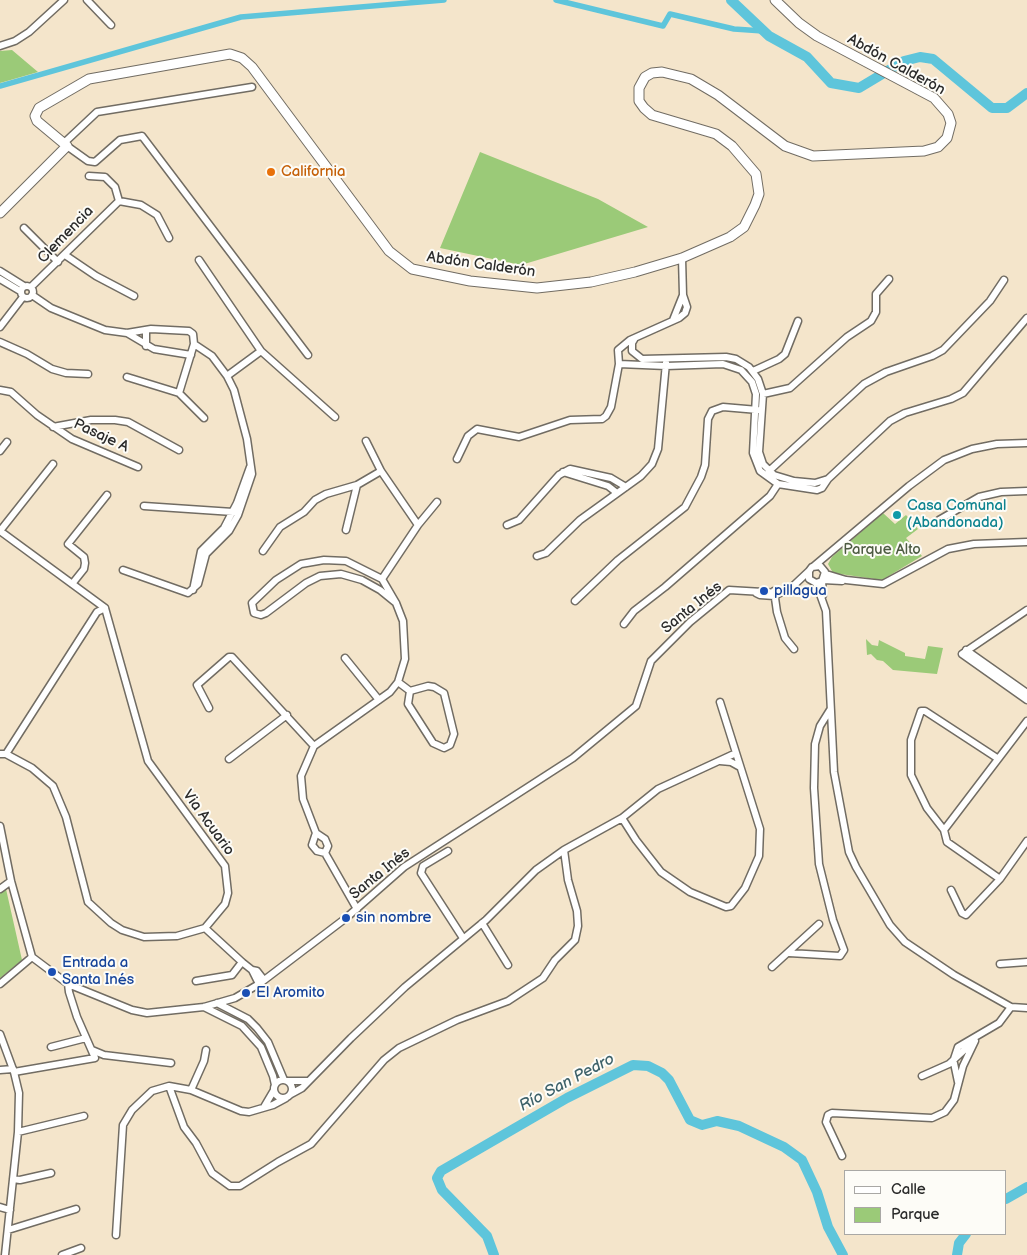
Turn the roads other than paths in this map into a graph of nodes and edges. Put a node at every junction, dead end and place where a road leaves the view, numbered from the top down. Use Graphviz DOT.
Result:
graph roads {
  1 [pos="64,0"];
  2 [pos="87,0"];
  3 [pos="775,0"];
  4 [pos="110,25"];
  5 [pos="0,46"];
  6 [pos="252,87"];
  7 [pos="66,143"];
  8 [pos="89,176"];
  9 [pos="119,201"];
  10 [pos="0,213"];
  11 [pos="24,228"];
  12 [pos="169,238"];
  13 [pos="66,254"];
  14 [pos="682,258"];
  15 [pos="199,260"];
  16 [pos="58,262"];
  17 [pos="0,271"];
  18 [pos="0,279"];
  19 [pos="889,279"];
  20 [pos="1004,280"];
  21 [pos="25,290"];
  22 [pos="134,296"];
  23 [pos="1027,318"];
  24 [pos="798,321"];
  25 [pos="0,327"];
  26 [pos="146,330"];
  27 [pos="127,333"];
  28 [pos="635,338"];
  29 [pos="0,342"];
  30 [pos="194,344"];
  31 [pos="146,346"];
  32 [pos="262,351"];
  33 [pos="191,355"];
  34 [pos="308,355"];
  35 [pos="666,363"];
  36 [pos="619,364"];
  37 [pos="752,371"];
  38 [pos="88,374"];
  39 [pos="227,376"];
  40 [pos="127,377"];
  41 [pos="0,390"];
  42 [pos="179,393"];
  43 [pos="763,394"];
  44 [pos="758,410"];
  45 [pos="335,417"];
  46 [pos="204,418"];
  47 [pos="54,427"];
  48 [pos="366,441"];
  49 [pos="7,442"];
  50 [pos="1027,443"];
  51 [pos="0,450"];
  52 [pos="178,450"];
  53 [pos="457,459"];
  54 [pos="53,464"];
  55 [pos="138,467"];
  56 [pos="250,467"];
  57 [pos="381,471"];
  58 [pos="769,471"];
  59 [pos="563,472"];
  60 [pos="828,479"];
  61 [pos="357,484"];
  62 [pos="778,484"];
  63 [pos="626,487"];
  64 [pos="1027,491"];
  65 [pos="617,493"];
  66 [pos="106,495"];
  67 [pos="437,502"];
  68 [pos="144,506"];
  69 [pos="233,512"];
  70 [pos="939,520"];
  71 [pos="418,525"];
  72 [pos="507,525"];
  73 [pos="346,530"];
  74 [pos="0,531"];
  75 [pos="1027,542"];
  76 [pos="263,551"];
  77 [pos="830,555"];
  78 [pos="537,556"];
  79 [pos="814,566"];
  80 [pos="123,570"];
  81 [pos="809,571"];
  82 [pos="820,578"];
  83 [pos="382,579"];
  84 [pos="797,582"];
  85 [pos="72,584"];
  86 [pos="193,590"];
  87 [pos="776,593"];
  88 [pos="575,601"];
  89 [pos="396,603"];
  90 [pos="105,608"];
  91 [pos="1027,610"];
  92 [pos="624,624"];
  93 [pos="794,649"];
  94 [pos="964,652"];
  95 [pos="345,658"];
  96 [pos="398,682"];
  97 [pos="410,692"];
  98 [pos="1027,693"];
  99 [pos="379,700"];
  100 [pos="1027,700"];
  101 [pos="720,702"];
  102 [pos="209,708"];
  103 [pos="830,710"];
  104 [pos="287,715"];
  105 [pos="1027,721"];
  106 [pos="314,746"];
  107 [pos="736,753"];
  108 [pos="3,754"];
  109 [pos="997,758"];
  110 [pos="229,759"];
  111 [pos="718,761"];
  112 [pos="740,767"];
  113 [pos="622,818"];
  114 [pos="0,826"];
  115 [pos="944,830"];
  116 [pos="316,833"];
  117 [pos="1027,841"];
  118 [pos="564,850"];
  119 [pos="448,851"];
  120 [pos="325,853"];
  121 [pos="1000,879"];
  122 [pos="11,881"];
  123 [pos="0,888"];
  124 [pos="951,890"];
  125 [pos="357,909"];
  126 [pos="482,923"];
  127 [pos="819,924"];
  128 [pos="205,928"];
  129 [pos="463,938"];
  130 [pos="789,953"];
  131 [pos="32,957"];
  132 [pos="242,962"];
  133 [pos="1027,962"];
  134 [pos="1000,964"];
  135 [pos="508,966"];
  136 [pos="772,967"];
  137 [pos="196,981"];
  138 [pos="262,982"];
  139 [pos="0,984"];
  140 [pos="68,984"];
  141 [pos="235,998"];
  142 [pos="217,1003"];
  143 [pos="224,1006"];
  144 [pos="204,1007"];
  145 [pos="1011,1007"];
  146 [pos="1027,1008"];
  147 [pos="219,1014"];
  148 [pos="237,1014"];
  149 [pos="233,1021"];
  150 [pos="257,1028"];
  151 [pos="0,1034"];
  152 [pos="250,1034"];
  153 [pos="980,1036"];
  154 [pos="86,1038"];
  155 [pos="975,1041"];
  156 [pos="51,1047"];
  157 [pos="92,1050"];
  158 [pos="206,1050"];
  159 [pos="171,1063"];
  160 [pos="0,1070"];
  161 [pos="14,1071"];
  162 [pos="922,1076"];
  163 [pos="286,1081"];
  164 [pos="307,1081"];
  165 [pos="958,1084"];
  166 [pos="170,1086"];
  167 [pos="275,1088"];
  168 [pos="192,1090"];
  169 [pos="288,1096"];
  170 [pos="264,1107"];
  171 [pos="84,1116"];
  172 [pos="18,1132"];
  173 [pos="842,1156"];
  174 [pos="51,1173"];
  175 [pos="13,1179"];
  176 [pos="0,1208"];
  177 [pos="76,1209"];
  178 [pos="10,1210"];
  179 [pos="8,1230"];
  180 [pos="116,1235"];
  181 [pos="81,1248"];
  182 [pos="5,1255"];
  183 [pos="62,1255"];
  1 -- 5 [label="street"];
  2 -- 4 [label="street"];
  3 -- 14 [label="street, Abdón Calderón"];
  6 -- 7 [label="street"];
  7 -- 10 [label="street"];
  7 -- 14 [label="street, Abdón Calderón"];
  7 -- 34 [label="street"];
  8 -- 9 [label="street"];
  9 -- 12 [label="street"];
  9 -- 13 [label="street, Clemencia"];
  11 -- 16 [label="street"];
  13 -- 16 [label="street, Clemencia"];
  13 -- 22 [label="street"];
  14 -- 28 [label="street"];
  15 -- 32 [label="street"];
  16 -- 21 [label="street, Clemencia"];
  17 -- 21 [label="street"];
  18 -- 21 [label="street"];
  19 -- 43 [label="street"];
  20 -- 58 [label="street"];
  21 -- 25 [label="street, Clemencia"];
  21 -- 27 [label="street"];
  23 -- 60 [label="street"];
  24 -- 37 [label="street"];
  26 -- 27 [label="street"];
  26 -- 30 [label="street"];
  26 -- 31 [label="street"];
  27 -- 31 [label="street"];
  28 -- 35 [label="street"];
  28 -- 36 [label="street"];
  29 -- 38 [label="street"];
  30 -- 33 [label="street"];
  30 -- 39 [label="street"];
  31 -- 33 [label="street"];
  32 -- 39 [label="street"];
  32 -- 45 [label="street"];
  33 -- 42 [label="street"];
  35 -- 36 [label="street"];
  35 -- 37 [label="street"];
  35 -- 44 [label="street"];
  35 -- 63 [label="street"];
  36 -- 53 [label="street"];
  37 -- 43 [label="street"];
  39 -- 56 [label="street"];
  40 -- 42 [label="street"];
  41 -- 47 [label="street, Pasaje A"];
  42 -- 46 [label="street"];
  43 -- 44 [label="street"];
  44 -- 58 [label="street"];
  44 -- 62 [label="street"];
  44 -- 88 [label="street"];
  47 -- 52 [label="street, Pasaje A"];
  47 -- 55 [label="street, Pasaje A"];
  48 -- 57 [label="street"];
  49 -- 51 [label="street"];
  50 -- 77 [label="street"];
  54 -- 74 [label="street"];
  56 -- 69 [label="street"];
  56 -- 86 [label="street"];
  57 -- 61 [label="street"];
  57 -- 71 [label="street"];
  58 -- 60 [label="street"];
  59 -- 63 [label="street"];
  59 -- 65 [label="street"];
  59 -- 72 [label="street"];
  60 -- 62 [label="street"];
  61 -- 73 [label="street"];
  61 -- 76 [label="street"];
  62 -- 92 [label="street"];
  63 -- 65 [label="street"];
  64 -- 70 [label="street"];
  65 -- 78 [label="street"];
  66 -- 85 [label="street"];
  67 -- 71 [label="street"];
  68 -- 69 [label="street"];
  69 -- 86 [label="street"];
  71 -- 83 [label="street"];
  74 -- 85 [label="street"];
  75 -- 82 [label="street"];
  77 -- 79 [label="street"];
  77 -- 82 [label="street"];
  79 -- 81 [label="street"];
  79 -- 82 [label="street"];
  80 -- 86 [label="street"];
  81 -- 82 [label="street"];
  81 -- 84 [label="street"];
  82 -- 84 [label="street"];
  82 -- 103 [label="street"];
  83 -- 89 [label="street"];
  83 -- 89 [label="street"];
  84 -- 87 [label="street"];
  85 -- 90 [label="street"];
  87 -- 93 [label="street"];
  87 -- 125 [label="street, Santa Inés"];
  89 -- 96 [label="street"];
  90 -- 108 [label="street"];
  90 -- 128 [label="street, Via Acuario"];
  91 -- 94 [label="street"];
  94 -- 98 [label="street"];
  94 -- 100 [label="street"];
  95 -- 99 [label="street"];
  96 -- 97 [label="street"];
  96 -- 99 [label="street"];
  97 -- 97 [label="street"];
  99 -- 106 [label="street"];
  101 -- 107 [label="street"];
  102 -- 104 [label="street"];
  103 -- 130 [label="street"];
  103 -- 145 [label="street"];
  104 -- 106 [label="street"];
  104 -- 110 [label="street"];
  105 -- 109 [label="street"];
  106 -- 116 [label="street"];
  107 -- 111 [label="street"];
  107 -- 112 [label="street"];
  108 -- 128 [label="street"];
  109 -- 115 [label="street"];
  109 -- 115 [label="street"];
  111 -- 112 [label="street"];
  111 -- 113 [label="street"];
  112 -- 113 [label="street"];
  113 -- 118 [label="street"];
  114 -- 122 [label="street"];
  115 -- 121 [label="street"];
  116 -- 120 [label="street"];
  116 -- 120 [label="street"];
  117 -- 121 [label="street"];
  118 -- 126 [label="street"];
  118 -- 166 [label="street"];
  119 -- 129 [label="street"];
  120 -- 125 [label="street"];
  121 -- 124 [label="street"];
  122 -- 123 [label="street"];
  122 -- 131 [label="street"];
  125 -- 138 [label="street, Santa Inés"];
  126 -- 129 [label="street"];
  126 -- 135 [label="street"];
  127 -- 130 [label="street"];
  128 -- 132 [label="street"];
  129 -- 164 [label="street"];
  130 -- 136 [label="street"];
  131 -- 139 [label="street"];
  131 -- 140 [label="street, Santa Inés"];
  132 -- 137 [label="street"];
  132 -- 138 [label="street"];
  133 -- 134 [label="street"];
  138 -- 141 [label="street, Santa Inés"];
  140 -- 144 [label="street, Santa Inés"];
  140 -- 154 [label="street"];
  141 -- 142 [label="street, Santa Inés"];
  141 -- 148 [label="street"];
  142 -- 143 [label="street"];
  142 -- 144 [label="street, Santa Inés"];
  143 -- 147 [label="street"];
  143 -- 148 [label="street"];
  144 -- 147 [label="street"];
  145 -- 146 [label="street"];
  145 -- 153 [label="street"];
  147 -- 149 [label="street"];
  148 -- 149 [label="street"];
  148 -- 150 [label="street"];
  149 -- 152 [label="street"];
  150 -- 152 [label="street"];
  150 -- 163 [label="street"];
  151 -- 161 [label="street"];
  152 -- 167 [label="street"];
  153 -- 155 [label="street"];
  153 -- 165 [label="street"];
  154 -- 156 [label="street"];
  154 -- 157 [label="street"];
  155 -- 162 [label="street"];
  155 -- 165 [label="street"];
  157 -- 159 [label="street"];
  157 -- 161 [label="street"];
  158 -- 168 [label="street"];
  160 -- 161 [label="street"];
  161 -- 172 [label="street"];
  163 -- 164 [label="street"];
  163 -- 167 [label="street"];
  163 -- 169 [label="street"];
  164 -- 169 [label="street"];
  165 -- 173 [label="street"];
  166 -- 168 [label="street"];
  166 -- 180 [label="street"];
  167 -- 169 [label="street"];
  167 -- 170 [label="street"];
  168 -- 170 [label="street"];
  169 -- 170 [label="street"];
  171 -- 172 [label="street"];
  172 -- 175 [label="street"];
  174 -- 175 [label="street"];
  175 -- 178 [label="street"];
  176 -- 178 [label="street"];
  177 -- 179 [label="street"];
  178 -- 179 [label="street"];
  179 -- 182 [label="street"];
  181 -- 183 [label="street"];
}
